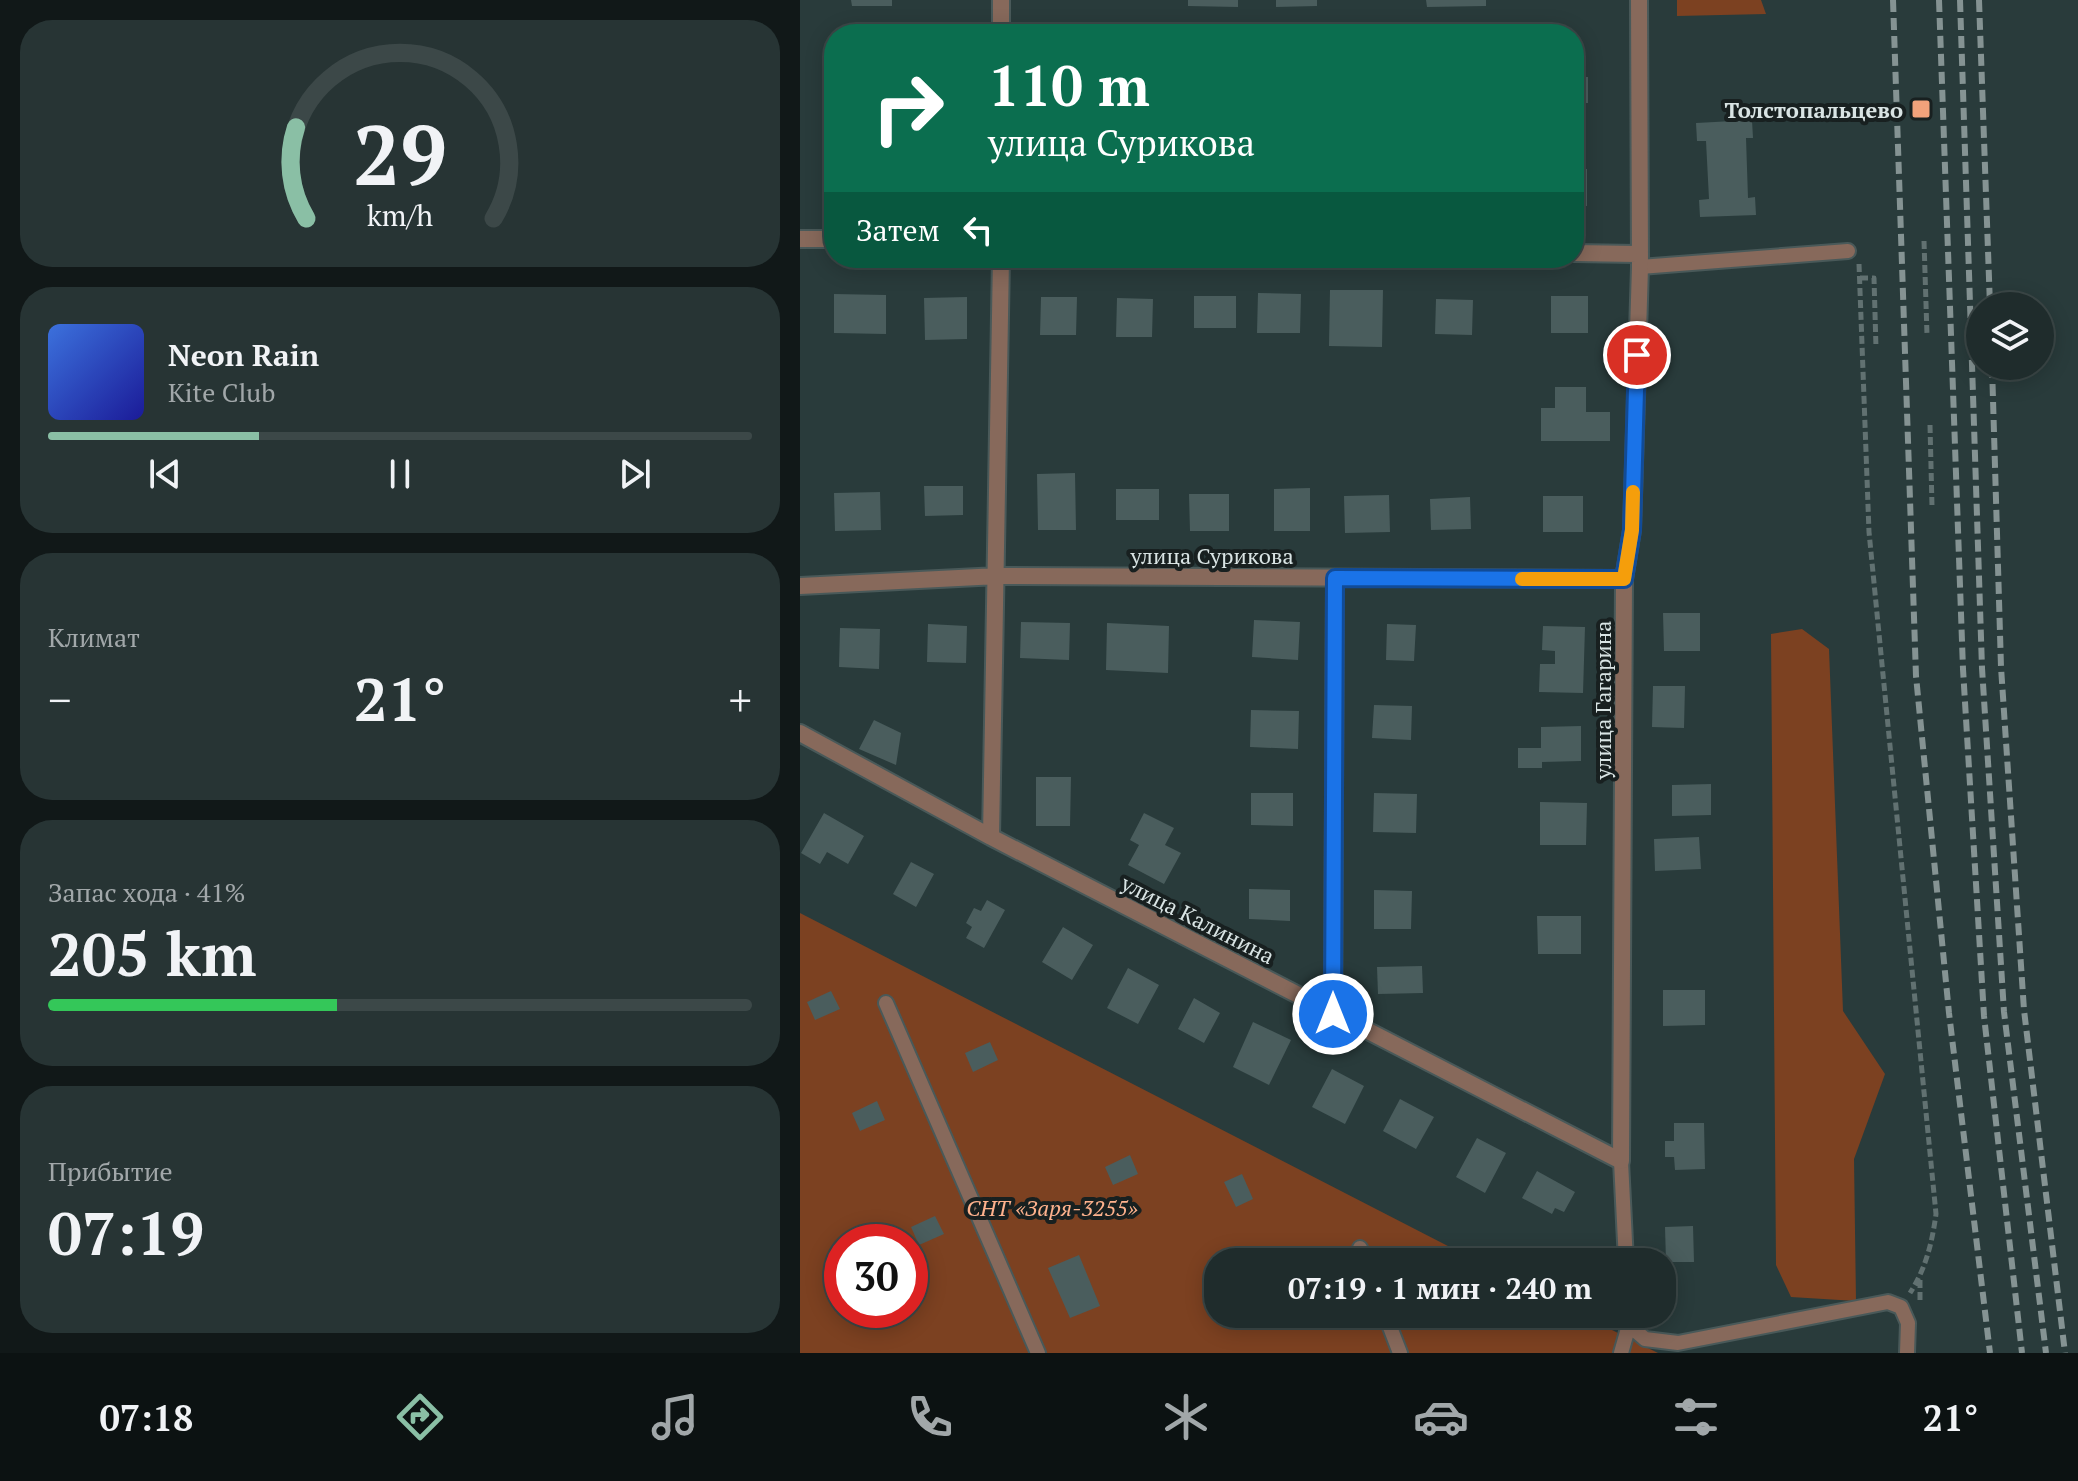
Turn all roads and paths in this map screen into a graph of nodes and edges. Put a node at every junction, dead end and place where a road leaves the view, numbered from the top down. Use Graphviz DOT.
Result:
graph roads {
  1 [pos="1001,0"];
  2 [pos="1639,0"];
  3 [pos="1001,24"];
  4 [pos="800,239"];
  5 [pos="824,239"];
  6 [pos="1924,241"];
  7 [pos="1584,254"];
  8 [pos="1853,254"];
  9 [pos="1639,260"];
  10 [pos="1001,268"];
  11 [pos="1860,278"];
  12 [pos="1927,335"];
  13 [pos="1876,348"];
  14 [pos="1930,425"];
  15 [pos="1932,506"];
  16 [pos="998,576"];
  17 [pos="1335,578"];
  18 [pos="1624,579"];
  19 [pos="800,586"];
  20 [pos="800,733"];
  21 [pos="991,837"];
  22 [pos="886,1003"];
  23 [pos="1333,1014"];
  24 [pos="1621,1161"];
  25 [pos="1625,1248"];
  26 [pos="1901,1307"];
  27 [pos="1390,1328"];
  28 [pos="1627,1328"];
  29 [pos="1636,1328"];
  30 [pos="1038,1353"];
  31 [pos="1400,1353"];
  32 [pos="1621,1353"];
  33 [pos="1907,1353"];
  1 -- 3 [label="street"];
  2 -- 9 [label="street, улица Гагарина"];
  4 -- 5 [label="street"];
  6 -- 12 [label="path"];
  7 -- 9 [label="street"];
  8 -- 9 [label="lane"];
  8 -- 11 [label="path"];
  9 -- 18 [label="street, улица Гагарина"];
  10 -- 16 [label="street"];
  11 -- 13 [label="path"];
  11 -- 26 [label="path"];
  14 -- 15 [label="path"];
  16 -- 17 [label="street, улица Сурикова"];
  16 -- 19 [label="street, улица Сурикова"];
  16 -- 21 [label="street"];
  17 -- 18 [label="street, улица Сурикова"];
  17 -- 23 [label="street"];
  18 -- 24 [label="street, улица Гагарина"];
  20 -- 21 [label="street, улица Калинина"];
  21 -- 23 [label="street, улица Калинина"];
  22 -- 30 [label="lane"];
  23 -- 24 [label="street, улица Калинина"];
  24 -- 25 [label="lane"];
  26 -- 29 [label="lane"];
  26 -- 33 [label="lane"];
  27 -- 31 [label="lane"];
  28 -- 32 [label="lane"];
}
